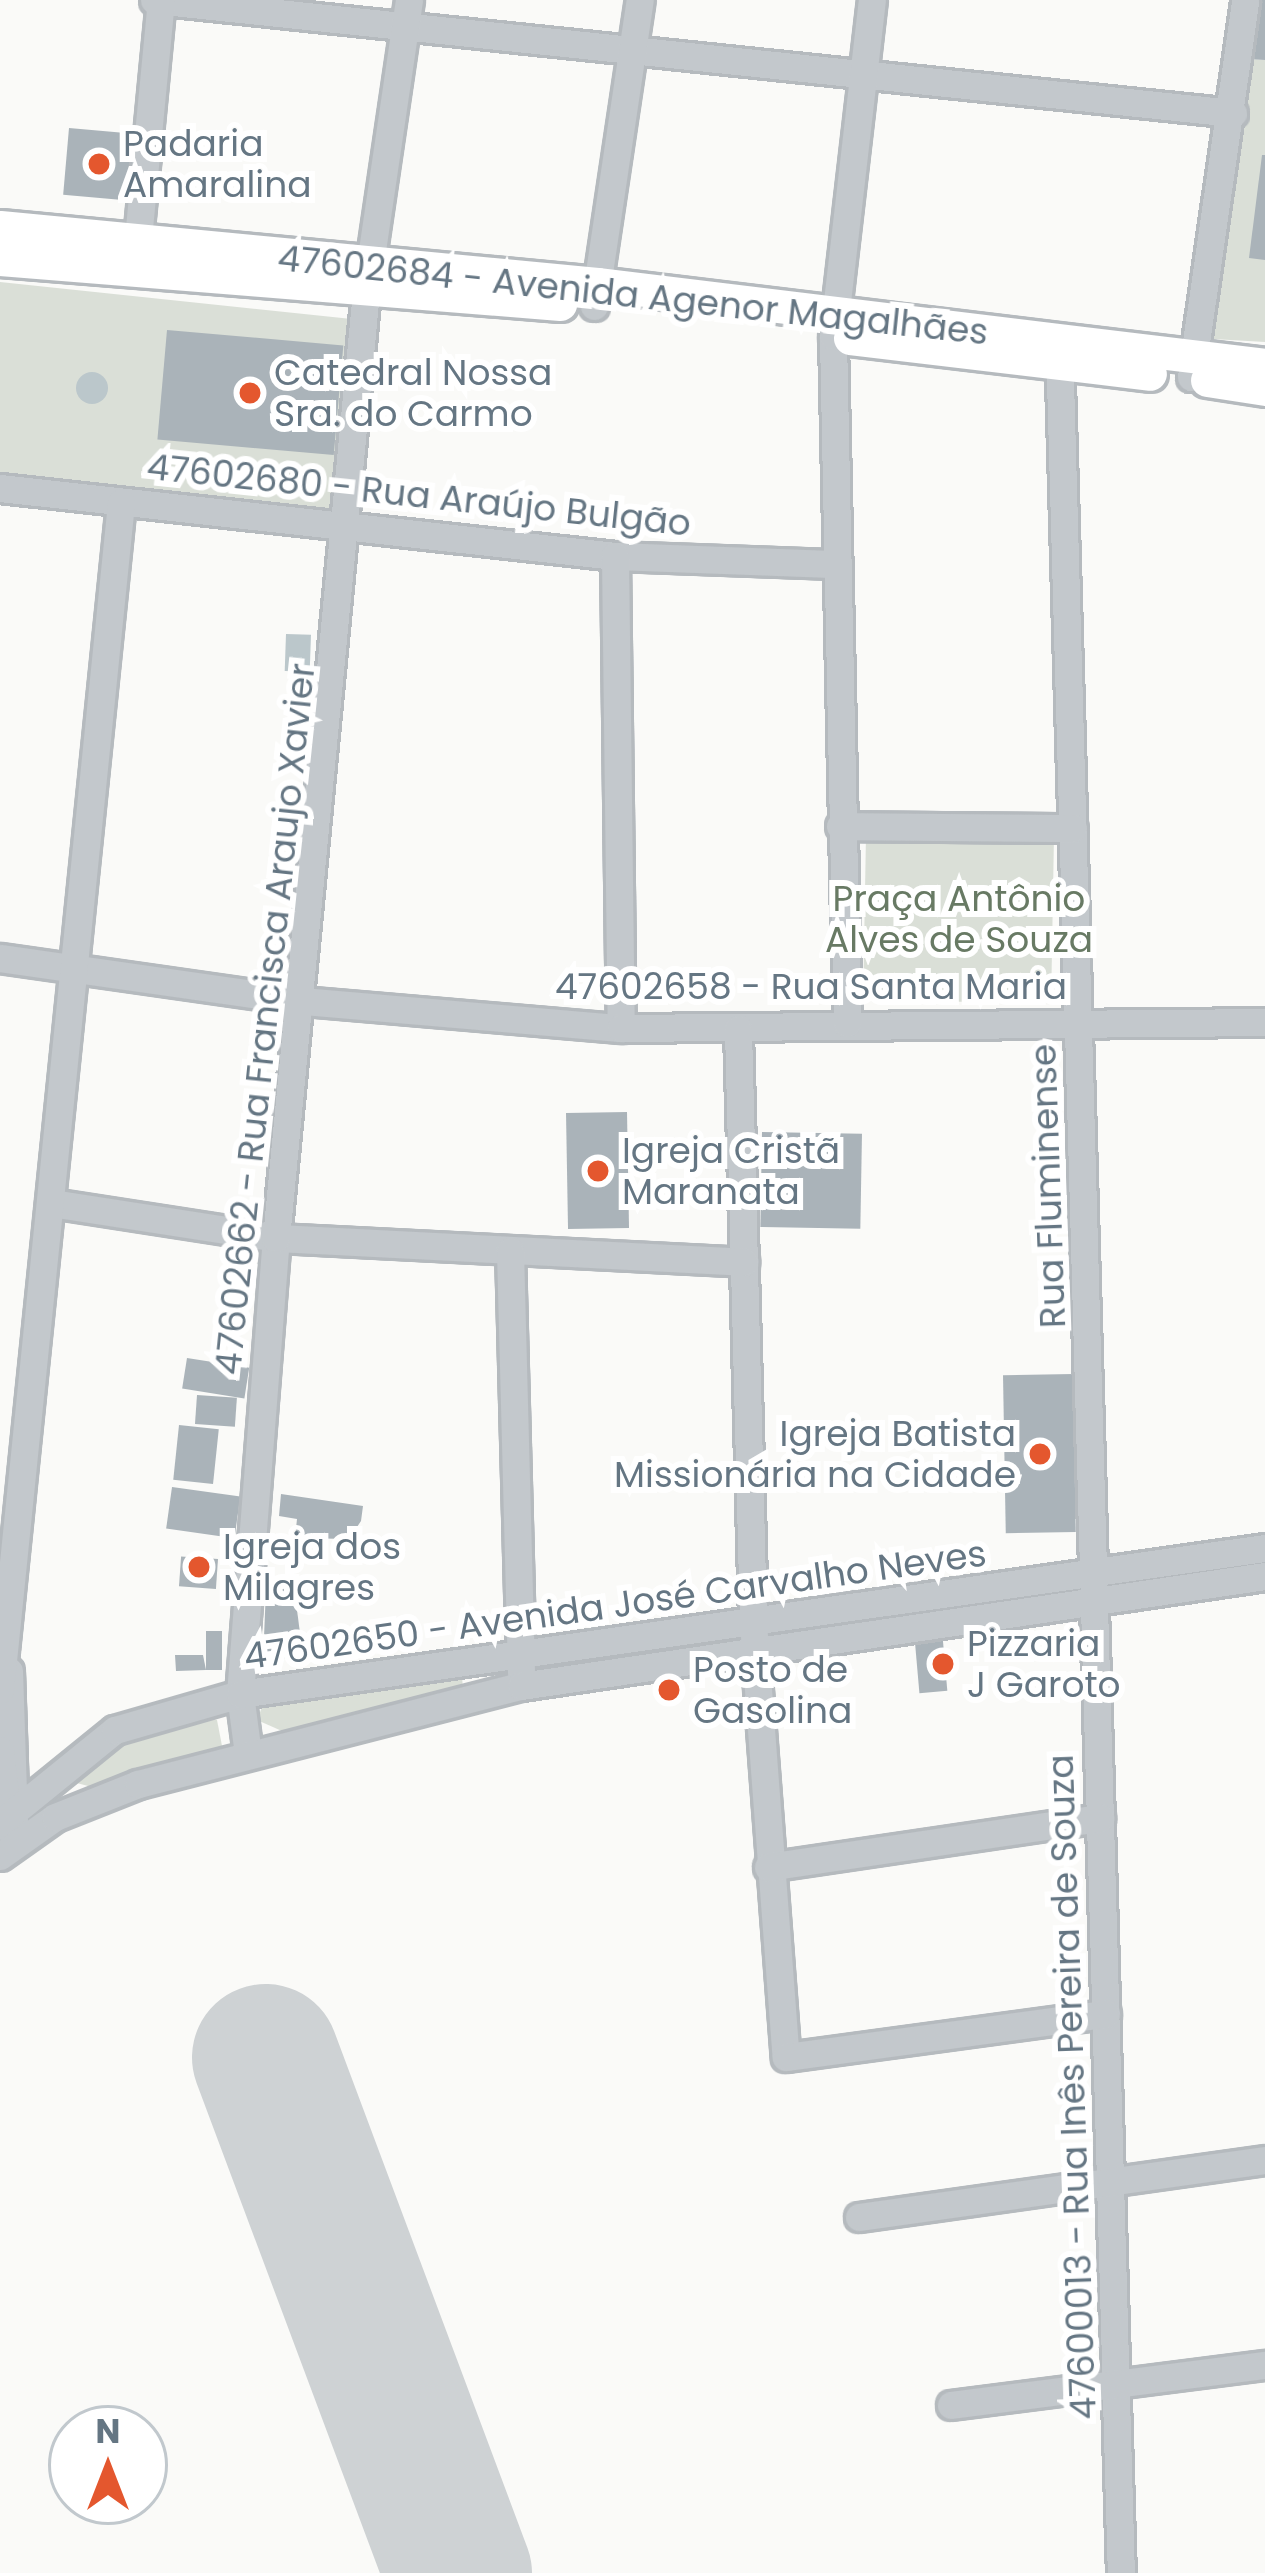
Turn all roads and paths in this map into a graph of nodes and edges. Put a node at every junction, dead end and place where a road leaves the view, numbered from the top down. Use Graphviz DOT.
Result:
graph roads {
  1 [pos="159,0"];
  2 [pos="640,0"];
  3 [pos="872,0"];
  4 [pos="1245,0"];
  5 [pos="408,14"];
  6 [pos="634,50"];
  7 [pos="866,71"];
  8 [pos="1233,112"];
  9 [pos="0,227"];
  10 [pos="136,258"];
  11 [pos="0,259"];
  12 [pos="368,279"];
  13 [pos="596,295"];
  14 [pos="835,325"];
  15 [pos="1059,353"];
  16 [pos="1265,365"];
  17 [pos="1193,368"];
  18 [pos="1265,389"];
  19 [pos="0,488"];
  20 [pos="122,502"];
  21 [pos="350,527"];
  22 [pos="615,556"];
  23 [pos="832,564"];
  24 [pos="840,826"];
  25 [pos="1073,828"];
  26 [pos="0,958"];
  27 [pos="74,965"];
  28 [pos="303,1001"];
  29 [pos="1265,1022"];
  30 [pos="848,1023"];
  31 [pos="1079,1025"];
  32 [pos="621,1028"];
  33 [pos="738,1029"];
  34 [pos="51,1202"];
  35 [pos="276,1238"];
  36 [pos="510,1251"];
  37 [pos="744,1262"];
  38 [pos="1265,1549"];
  39 [pos="1265,1576"];
  40 [pos="1093,1585"];
  41 [pos="754,1637"];
  42 [pos="520,1654"];
  43 [pos="1,1657"];
  44 [pos="521,1686"];
  45 [pos="0,1690"];
  46 [pos="240,1694"];
  47 [pos="0,1750"];
  48 [pos="248,1754"];
  49 [pos="1100,1818"];
  50 [pos="7,1830"];
  51 [pos="768,1867"];
  52 [pos="1106,2014"];
  53 [pos="1265,2160"];
  54 [pos="1111,2182"];
  55 [pos="859,2217"];
  56 [pos="1265,2365"];
  57 [pos="1116,2384"];
  58 [pos="951,2404"];
  59 [pos="1121,2573"];
  1 -- 5 [label="street"];
  1 -- 10 [label="street"];
  2 -- 6 [label="street"];
  3 -- 7 [label="street"];
  4 -- 8 [label="street"];
  5 -- 6 [label="street"];
  5 -- 12 [label="street, 47602662 - Rua Francisca Araujo Xavier"];
  6 -- 7 [label="street"];
  6 -- 13 [label="street"];
  7 -- 8 [label="street"];
  7 -- 14 [label="street"];
  8 -- 17 [label="street"];
  9 -- 10 [label="main road, 47602684 - Avenida Agenor Magalhães"];
  10 -- 11 [label="main road, 47602684 - Avenida Agenor Magalhães"];
  10 -- 12 [label="main road, 47602684 - Avenida Agenor Magalhães"];
  12 -- 13 [label="main road, 47602684 - Avenida Agenor Magalhães"];
  12 -- 21 [label="street, 47602662 - Rua Francisca Araujo Xavier"];
  13 -- 14 [label="main road, 47602684 - Avenida Agenor Magalhães"];
  14 -- 15 [label="main road, 47602684 - Avenida Agenor Magalhães"];
  14 -- 23 [label="street"];
  15 -- 17 [label="main road, 47602684 - Avenida Agenor Magalhães"];
  15 -- 25 [label="street, Rua Fluminense"];
  16 -- 17 [label="main road, 47602684 - Avenida Agenor Magalhães"];
  17 -- 18 [label="main road, 47602684 - Avenida Agenor Magalhães"];
  19 -- 20 [label="street, 47602680 - Rua Araújo Bulgão"];
  20 -- 21 [label="street, 47602680 - Rua Araújo Bulgão"];
  20 -- 27 [label="street"];
  21 -- 22 [label="street, 47602680 - Rua Araújo Bulgão"];
  21 -- 28 [label="street, 47602662 - Rua Francisca Araujo Xavier"];
  22 -- 23 [label="street, 47602680 - Rua Araújo Bulgão"];
  22 -- 32 [label="street"];
  23 -- 24 [label="street"];
  24 -- 25 [label="street"];
  24 -- 30 [label="street"];
  25 -- 31 [label="street, Rua Fluminense"];
  26 -- 27 [label="street, 47602658 - Rua Santa Maria"];
  27 -- 28 [label="street, 47602658 - Rua Santa Maria"];
  27 -- 34 [label="street"];
  28 -- 32 [label="street, 47602658 - Rua Santa Maria"];
  28 -- 35 [label="street, 47602662 - Rua Francisca Araujo Xavier"];
  29 -- 31 [label="street, 47602658 - Rua Santa Maria"];
  30 -- 31 [label="street, 47602658 - Rua Santa Maria"];
  30 -- 33 [label="street, 47602658 - Rua Santa Maria"];
  31 -- 40 [label="street, Rua Fluminense"];
  32 -- 33 [label="street, 47602658 - Rua Santa Maria"];
  33 -- 37 [label="street"];
  34 -- 35 [label="street"];
  34 -- 43 [label="street"];
  35 -- 36 [label="street"];
  35 -- 46 [label="street, 47602662 - Rua Francisca Araujo Xavier"];
  36 -- 37 [label="street"];
  36 -- 42 [label="street"];
  37 -- 41 [label="street"];
  38 -- 40 [label="street, 47602650 - Avenida José Carvalho Neves"];
  39 -- 40 [label="street"];
  40 -- 41 [label="street, 47602650 - Avenida José Carvalho Neves"];
  40 -- 49 [label="street, 47600013 - Rua Inês Pereira de Souza"];
  41 -- 42 [label="street, 47602650 - Avenida José Carvalho Neves"];
  41 -- 44 [label="street"];
  41 -- 51 [label="street"];
  42 -- 44 [label="street"];
  42 -- 46 [label="street, 47602650 - Avenida José Carvalho Neves"];
  43 -- 45 [label="street"];
  43 -- 50 [label="street"];
  44 -- 48 [label="street"];
  46 -- 48 [label="street, 47602662 - Rua Francisca Araujo Xavier"];
  46 -- 50 [label="street, 47602650 - Avenida José Carvalho Neves"];
  47 -- 50 [label="street"];
  48 -- 50 [label="street"];
  49 -- 51 [label="street"];
  49 -- 52 [label="street, 47600013 - Rua Inês Pereira de Souza"];
  51 -- 52 [label="street"];
  52 -- 54 [label="street, 47600013 - Rua Inês Pereira de Souza"];
  53 -- 54 [label="street"];
  54 -- 55 [label="street"];
  54 -- 57 [label="street, 47600013 - Rua Inês Pereira de Souza"];
  56 -- 57 [label="street"];
  57 -- 58 [label="street"];
  57 -- 59 [label="street, 47600013 - Rua Inês Pereira de Souza"];
}
